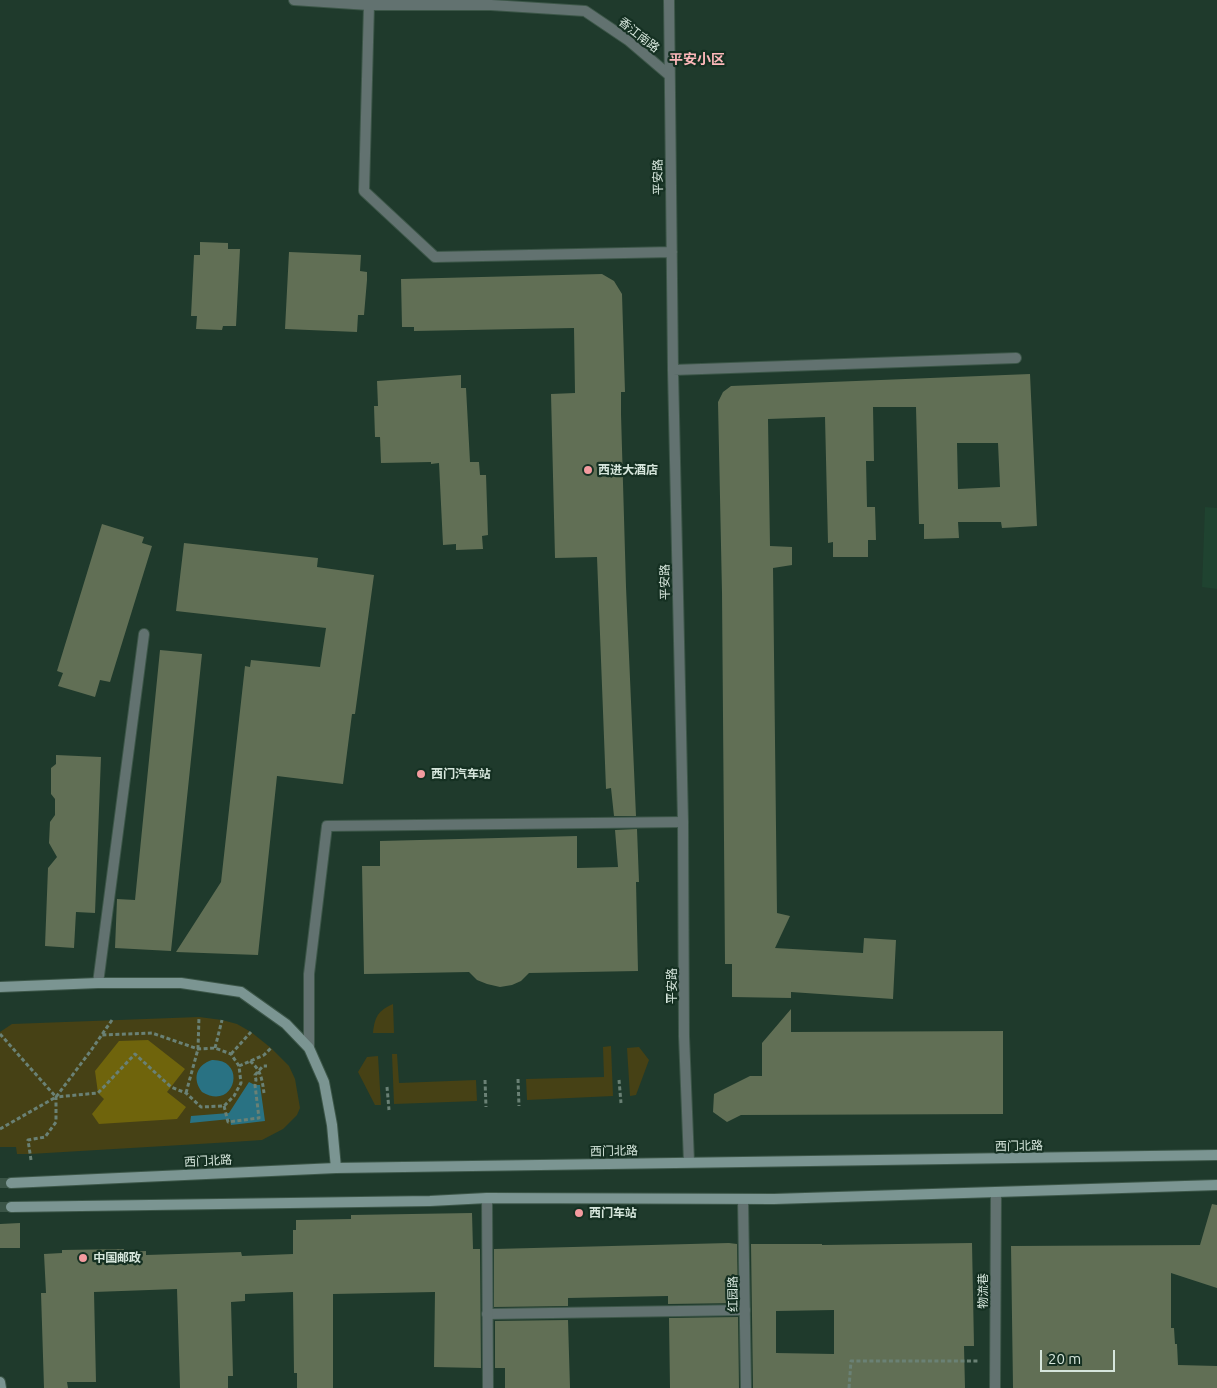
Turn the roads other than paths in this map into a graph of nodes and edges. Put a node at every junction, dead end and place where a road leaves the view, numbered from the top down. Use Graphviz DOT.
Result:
graph roads {
  1 [pos="294,0"];
  2 [pos="669,0"];
  3 [pos="366,2"];
  4 [pos="669,75"];
  5 [pos="672,252"];
  6 [pos="1016,358"];
  7 [pos="673,370"];
  8 [pos="144,634"];
  9 [pos="683,822"];
  10 [pos="98,983"];
  11 [pos="0,987"];
  12 [pos="309,1048"];
  13 [pos="1217,1155"];
  14 [pos="689,1162"];
  15 [pos="336,1168"];
  16 [pos="11,1183"];
  17 [pos="1217,1185"];
  18 [pos="996,1193"];
  19 [pos="487,1198"];
  20 [pos="743,1199"];
  21 [pos="12,1207"];
  22 [pos="745,1310"];
  23 [pos="487,1314"];
  24 [pos="0,1382"];
  25 [pos="1,1388"];
  26 [pos="488,1388"];
  27 [pos="746,1388"];
  28 [pos="995,1388"];
  1 -- 3 [label="street, 香江南路"];
  2 -- 4 [label="street, 平安路"];
  3 -- 4 [label="street, 香江南路"];
  3 -- 5 [label="street"];
  4 -- 5 [label="street, 平安路"];
  5 -- 7 [label="street, 平安路"];
  6 -- 7 [label="street"];
  7 -- 9 [label="street, 平安路"];
  8 -- 10 [label="street"];
  9 -- 12 [label="street"];
  9 -- 14 [label="street, 平安路"];
  10 -- 11 [label="main road"];
  10 -- 12 [label="main road"];
  12 -- 15 [label="main road"];
  13 -- 14 [label="main road, 西门北路"];
  14 -- 15 [label="main road, 西门北路"];
  15 -- 16 [label="main road, 西门北路"];
  17 -- 18 [label="main road"];
  18 -- 20 [label="main road"];
  18 -- 28 [label="street, 物流巷"];
  19 -- 20 [label="main road"];
  19 -- 21 [label="main road"];
  19 -- 23 [label="street"];
  20 -- 22 [label="street, 红园路"];
  22 -- 23 [label="street"];
  22 -- 27 [label="street, 红园路"];
  23 -- 26 [label="street"];
  24 -- 25 [label="main road"];
}
